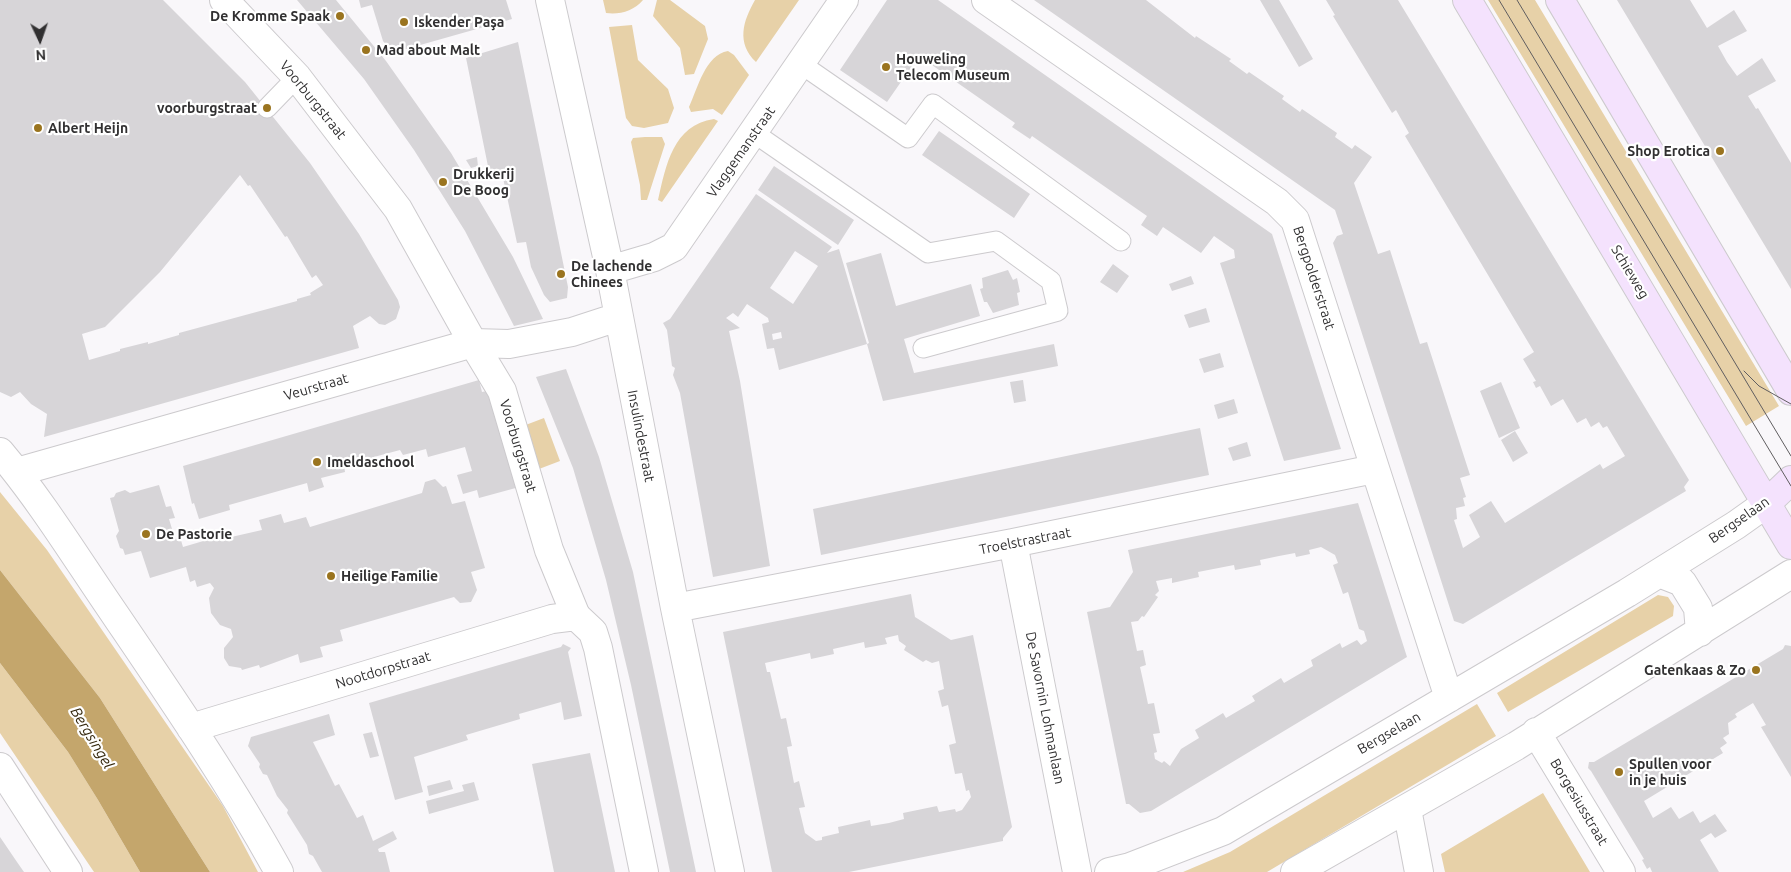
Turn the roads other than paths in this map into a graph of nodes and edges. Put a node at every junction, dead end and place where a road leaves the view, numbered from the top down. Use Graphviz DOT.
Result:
graph roads {
  1 [pos="224,0"];
  2 [pos="550,0"];
  3 [pos="844,0"];
  4 [pos="986,0"];
  5 [pos="1467,0"];
  6 [pos="1560,0"];
  7 [pos="801,64"];
  8 [pos="297,77"];
  9 [pos="267,108"];
  10 [pos="754,133"];
  11 [pos="1121,241"];
  12 [pos="610,270"];
  13 [pos="618,317"];
  14 [pos="473,343"];
  15 [pos="923,348"];
  16 [pos="1791,390"];
  17 [pos="8,462"];
  18 [pos="1374,469"];
  19 [pos="1791,480"];
  20 [pos="1767,503"];
  21 [pos="1014,543"];
  22 [pos="1791,545"];
  23 [pos="1659,573"];
  24 [pos="1791,574"];
  25 [pos="675,608"];
  26 [pos="576,616"];
  27 [pos="1700,632"];
  28 [pos="1450,698"];
  29 [pos="191,728"];
  30 [pos="1536,732"];
  31 [pos="0,766"];
  32 [pos="1407,809"];
  33 [pos="68,872"];
  34 [pos="279,872"];
  35 [pos="644,872"];
  36 [pos="730,872"];
  37 [pos="1078,872"];
  38 [pos="1109,872"];
  39 [pos="1295,872"];
  40 [pos="1419,872"];
  41 [pos="1621,872"];
  1 -- 8 [label="street, Voorburgstraat"];
  2 -- 12 [label="street, Insulindestraat"];
  3 -- 7 [label="street, Vlaggemanstraat"];
  4 -- 18 [label="street, Bergpolderstraat"];
  5 -- 20 [label="main road, Schieweg"];
  6 -- 16 [label="main road"];
  7 -- 10 [label="street, Vlaggemanstraat"];
  7 -- 11 [label="lane"];
  8 -- 9 [label="lane"];
  8 -- 14 [label="street, Voorburgstraat"];
  10 -- 12 [label="street, Vlaggemanstraat"];
  10 -- 15 [label="lane"];
  12 -- 13 [label="street, Insulindestraat"];
  13 -- 14 [label="street, Veurstraat"];
  13 -- 25 [label="street, Insulindestraat"];
  14 -- 17 [label="street, Veurstraat"];
  14 -- 26 [label="street, Voorburgstraat"];
  17 -- 29 [label="street"];
  18 -- 21 [label="street, Troelstrastraat"];
  18 -- 28 [label="street, Bergpolderstraat"];
  19 -- 20 [label="main road, Bergselaan"];
  20 -- 22 [label="main road, Schieweg"];
  20 -- 23 [label="street, Bergselaan"];
  21 -- 25 [label="street, Troelstrastraat"];
  21 -- 37 [label="street, De Savornin Lohmanlaan"];
  23 -- 27 [label="street"];
  23 -- 28 [label="street, Bergselaan"];
  24 -- 27 [label="street"];
  25 -- 36 [label="street, Insulindestraat"];
  26 -- 29 [label="street, Nootdorpstraat"];
  26 -- 35 [label="street, Voorburgstraat"];
  27 -- 30 [label="street"];
  28 -- 38 [label="street, Bergselaan"];
  29 -- 34 [label="street"];
  30 -- 32 [label="street"];
  30 -- 41 [label="street, Borgesiusstraat"];
  31 -- 33 [label="street"];
  32 -- 39 [label="street"];
  32 -- 40 [label="street"];
}
